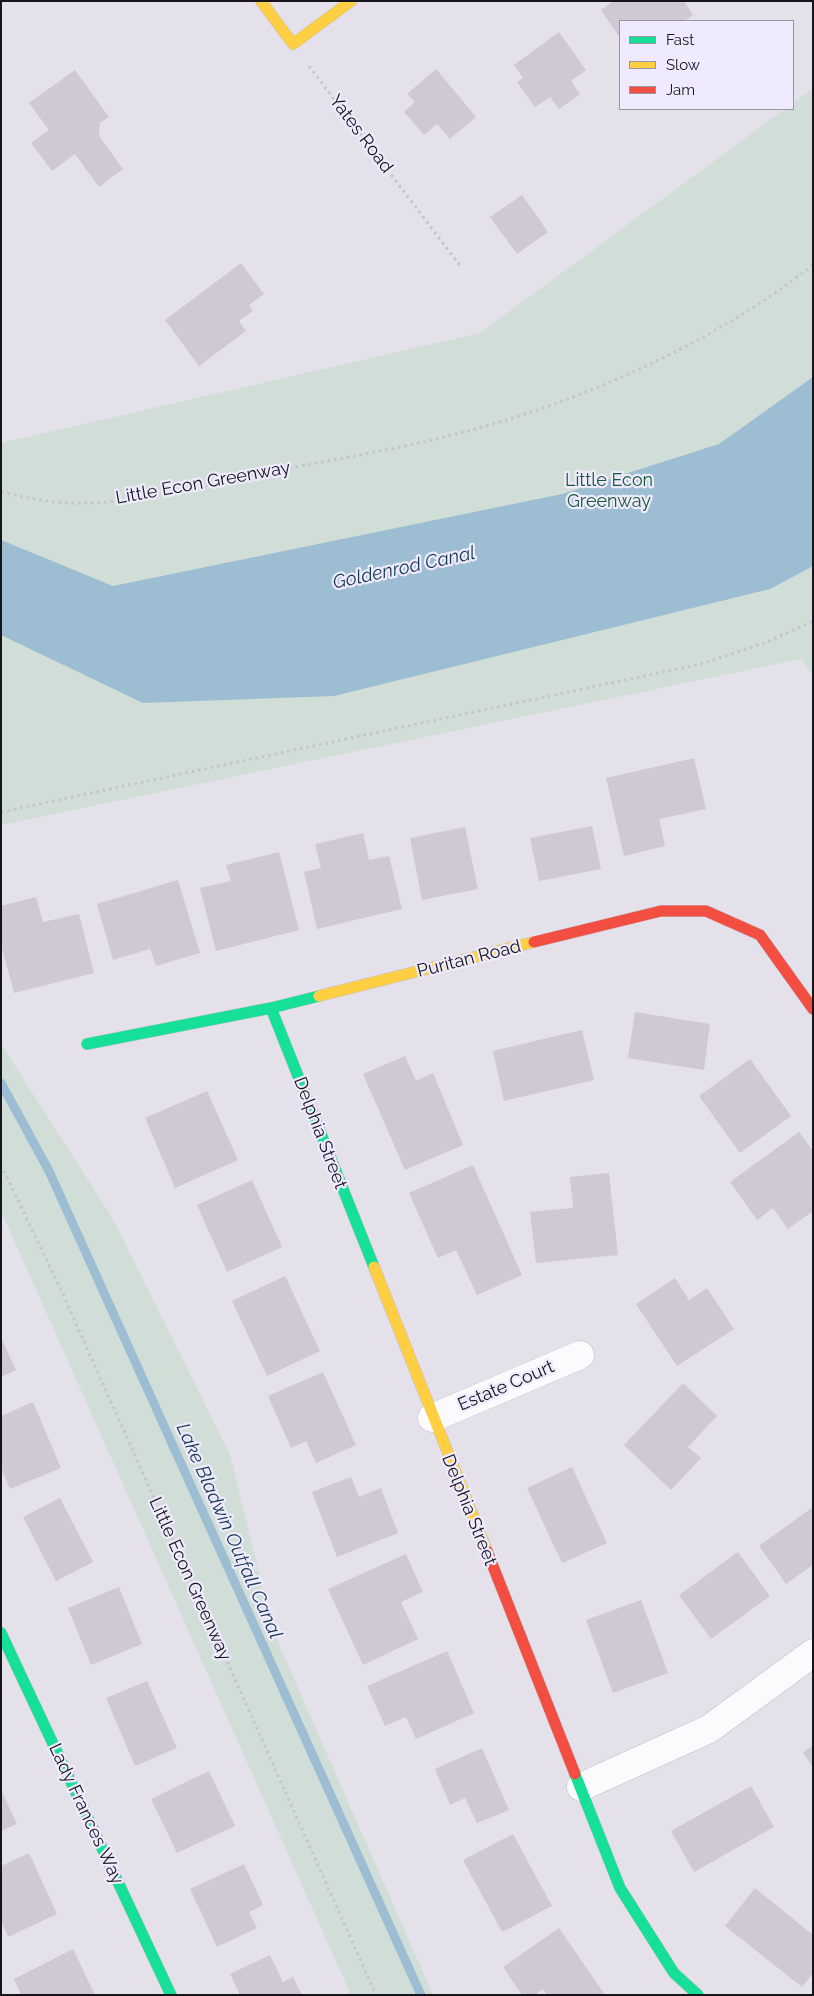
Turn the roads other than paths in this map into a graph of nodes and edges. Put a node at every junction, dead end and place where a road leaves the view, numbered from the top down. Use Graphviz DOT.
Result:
graph roads {
  1 [pos="261,1"];
  2 [pos="351,1"];
  3 [pos="271,1008"];
  4 [pos="813,1009"];
  5 [pos="87,1044"];
  6 [pos="580,1355"];
  7 [pos="432,1418"];
  8 [pos="1,1633"];
  9 [pos="813,1653"];
  10 [pos="581,1787"];
  11 [pos="171,1995"];
  12 [pos="698,1995"];
  1 -- 2 [label="street"];
  3 -- 4 [label="street, Puritan Road"];
  3 -- 5 [label="street, Puritan Road"];
  3 -- 7 [label="street, Delphia Street"];
  6 -- 7 [label="street, Estate Court"];
  7 -- 10 [label="street, Delphia Street"];
  8 -- 11 [label="street, Lady Frances Way"];
  9 -- 10 [label="street"];
  10 -- 12 [label="street, Delphia Street"];
}
